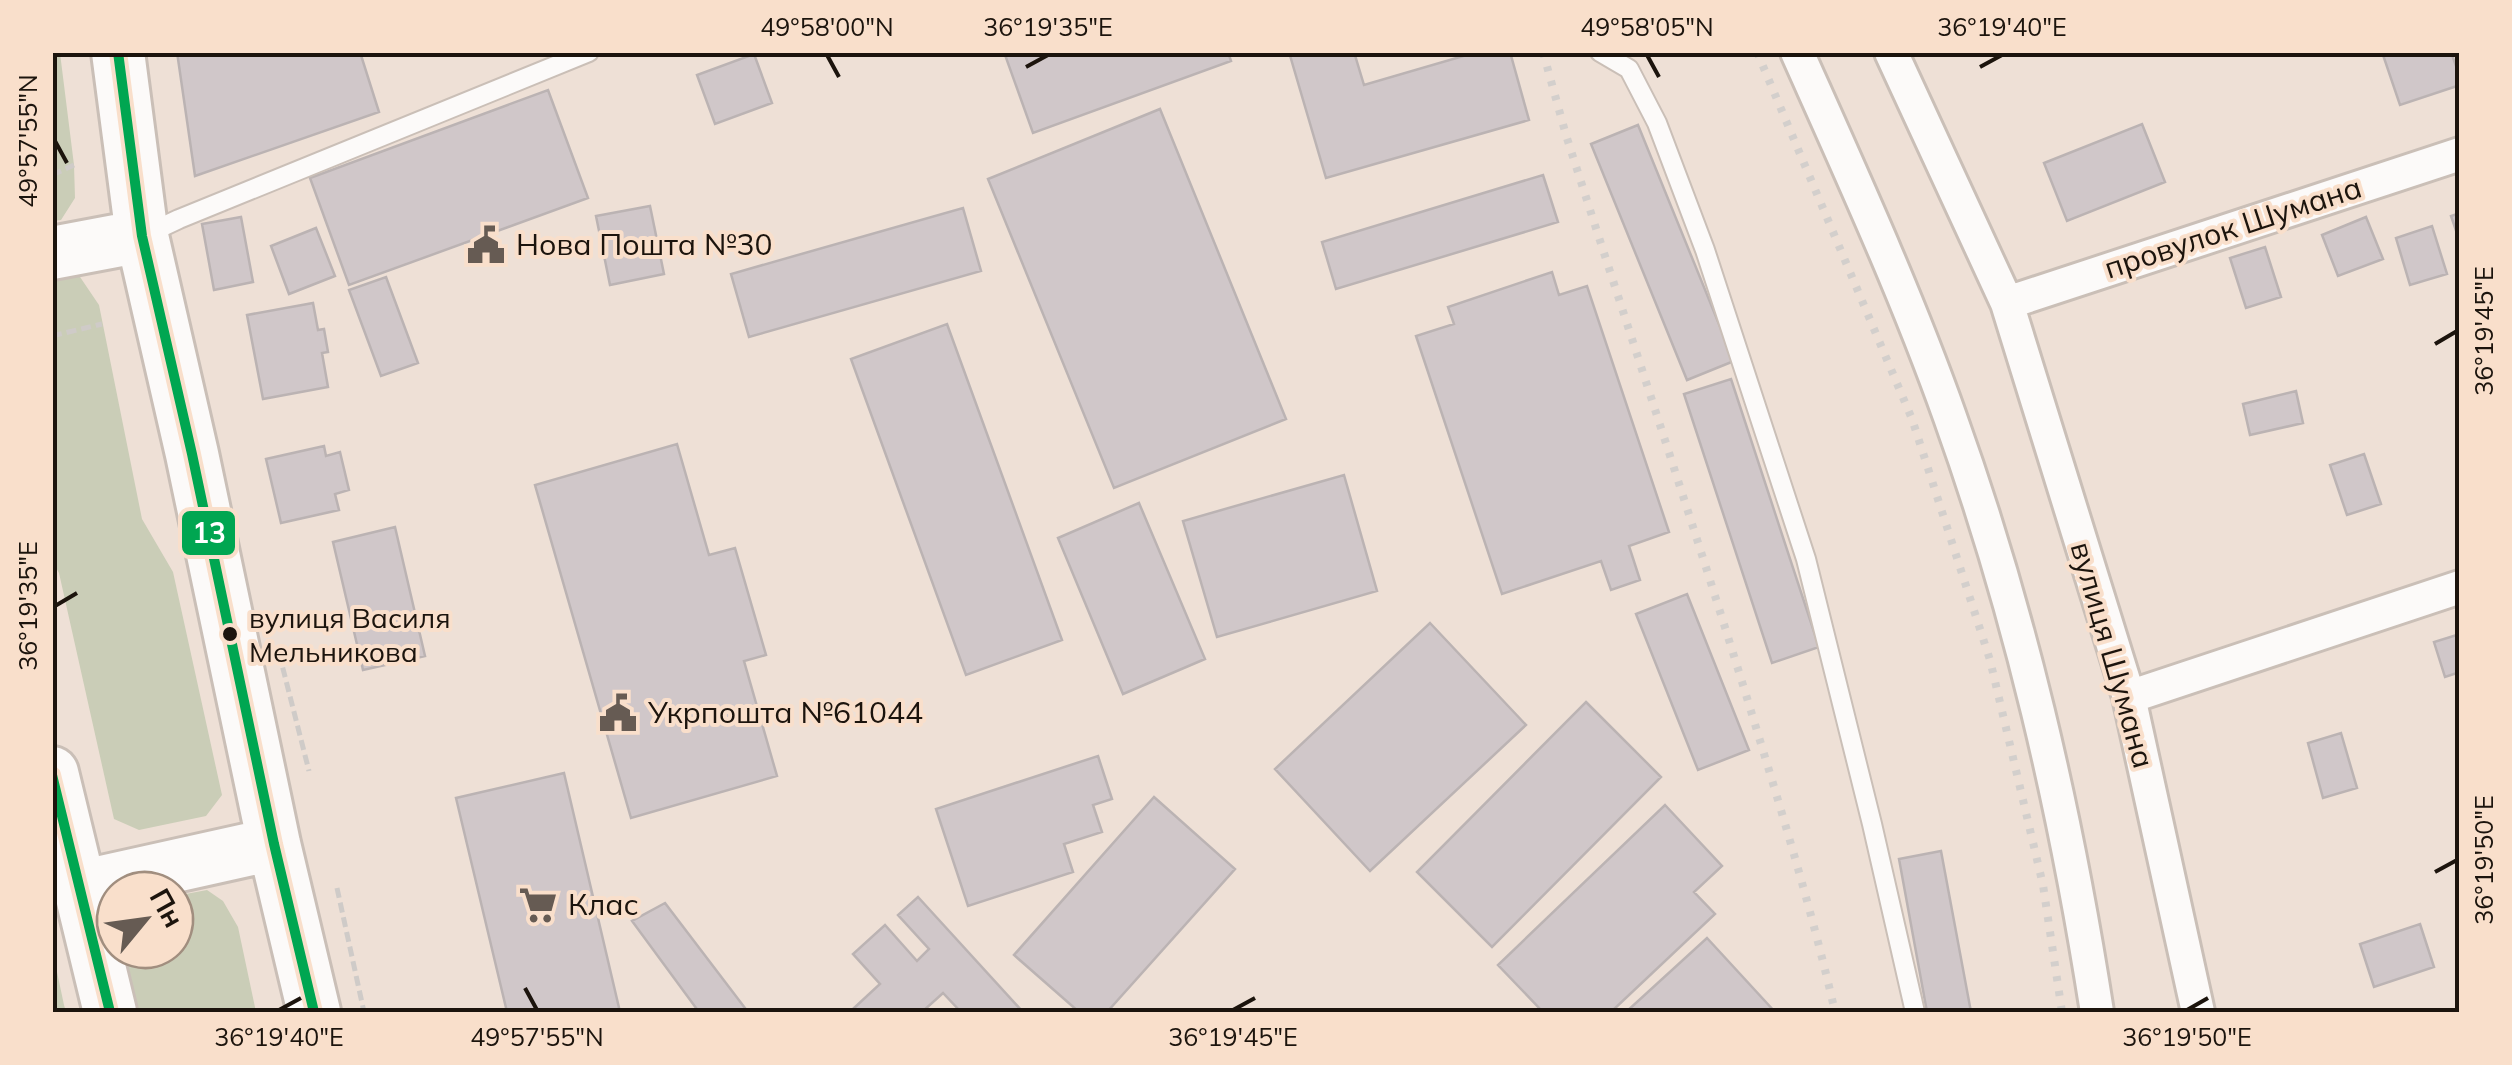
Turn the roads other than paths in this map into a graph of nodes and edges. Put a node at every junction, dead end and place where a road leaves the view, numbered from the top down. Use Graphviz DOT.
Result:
graph roads {
  1 [pos="118,52"];
  2 [pos="589,52"];
  3 [pos="1600,52"];
  4 [pos="1797,52"];
  5 [pos="1891,52"];
  6 [pos="2460,154"];
  7 [pos="142,236"];
  8 [pos="52,253"];
  9 [pos="2007,303"];
  10 [pos="2460,587"];
  11 [pos="2128,697"];
  12 [pos="52,772"];
  13 [pos="274,844"];
  14 [pos="80,886"];
  15 [pos="110,1012"];
  16 [pos="314,1012"];
  17 [pos="1915,1012"];
  18 [pos="2098,1012"];
  19 [pos="2198,1012"];
  1 -- 7 [label="main road"];
  2 -- 7 [label="lane"];
  3 -- 17 [label="lane"];
  4 -- 18 [label="street"];
  5 -- 9 [label="street, вулиця Шумана"];
  6 -- 9 [label="street, провулок Шумана"];
  7 -- 8 [label="main road"];
  7 -- 13 [label="main road"];
  9 -- 11 [label="street, вулиця Шумана"];
  10 -- 11 [label="street"];
  11 -- 19 [label="street, вулиця Шумана"];
  12 -- 14 [label="main road"];
  13 -- 14 [label="main road"];
  13 -- 16 [label="main road"];
  14 -- 15 [label="main road"];
}
